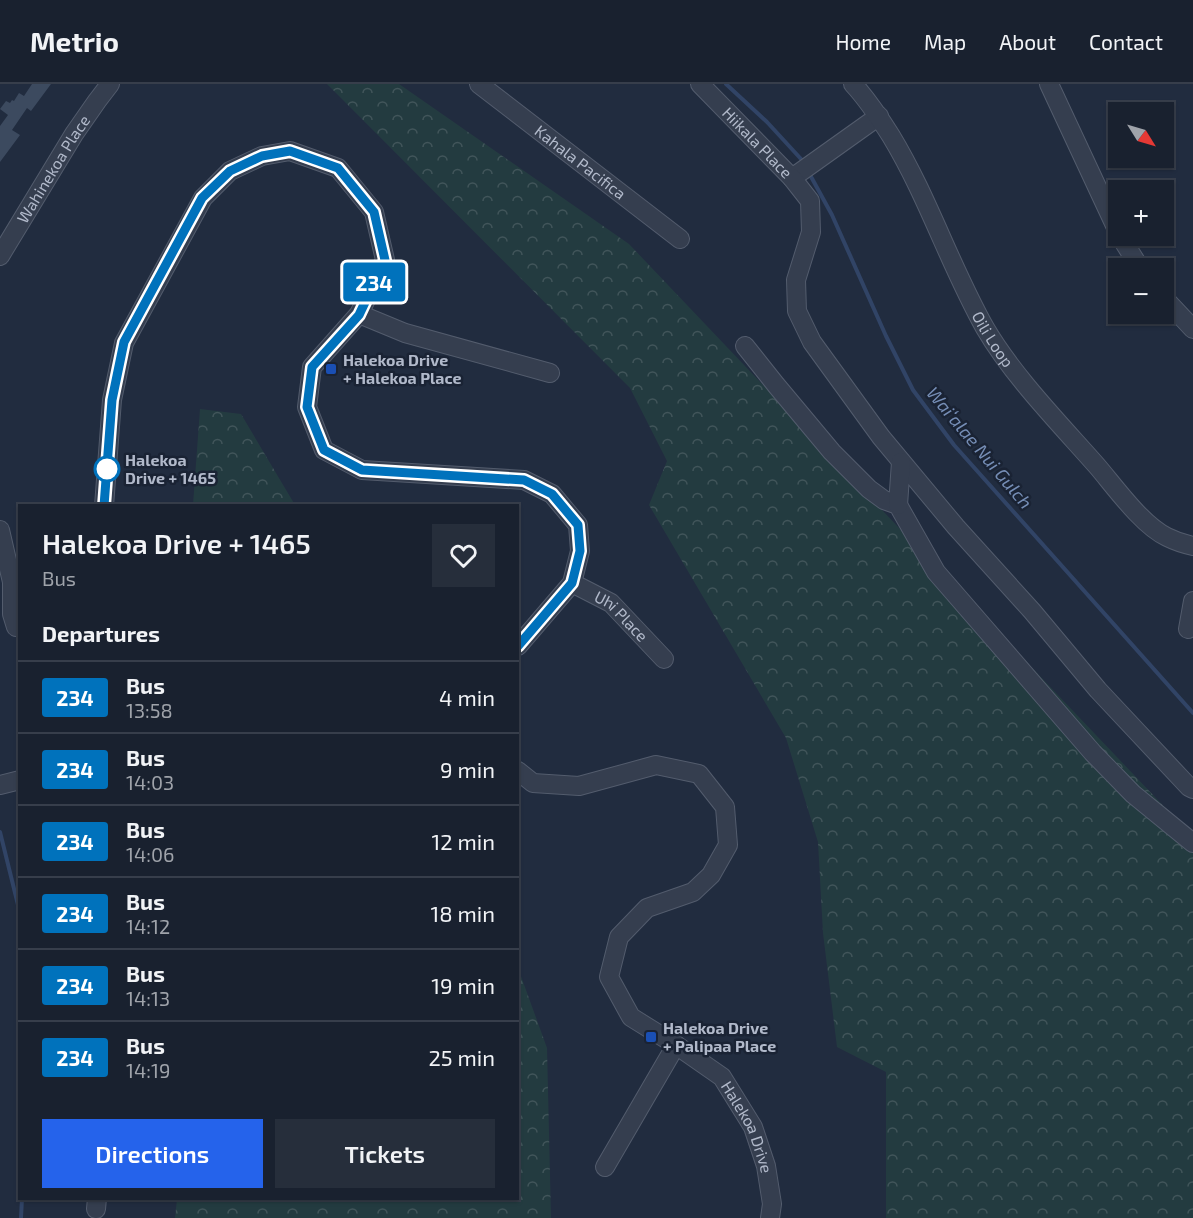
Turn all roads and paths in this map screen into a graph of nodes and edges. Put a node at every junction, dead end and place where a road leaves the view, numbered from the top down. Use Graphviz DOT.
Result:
graph roads {
  1 [pos="110,84"];
  2 [pos="479,84"];
  3 [pos="700,84"];
  4 [pos="853,84"];
  5 [pos="1049,84"];
  6 [pos="879,117"];
  7 [pos="796,174"];
  8 [pos="1108,211"];
  9 [pos="680,238"];
  10 [pos="0,256"];
  11 [pos="1174,309"];
  12 [pos="359,315"];
  13 [pos="1193,329"];
  14 [pos="745,346"];
  15 [pos="550,373"];
  16 [pos="902,462"];
  17 [pos="104,504"];
  18 [pos="897,505"];
  19 [pos="0,530"];
  20 [pos="1193,546"];
  21 [pos="572,583"];
  22 [pos="1193,601"];
  23 [pos="16,627"];
  24 [pos="1188,629"];
  25 [pos="519,641"];
  26 [pos="664,658"];
  27 [pos="519,772"];
  28 [pos="18,780"];
  29 [pos="0,785"];
  30 [pos="1193,789"];
  31 [pos="1193,843"];
  32 [pos="676,1045"];
  33 [pos="605,1167"];
  34 [pos="770,1218"];
  1 -- 10 [label="street, Wahinekoa Place"];
  2 -- 9 [label="street, Kahala Pacifica"];
  3 -- 7 [label="street, Hiikala Place"];
  4 -- 6 [label="street, Oili Loop"];
  5 -- 8 [label="street"];
  6 -- 7 [label="street, Hiikala Place"];
  6 -- 20 [label="street, Oili Loop"];
  7 -- 16 [label="street"];
  11 -- 13 [label="street"];
  12 -- 15 [label="street"];
  12 -- 17 [label="street"];
  12 -- 21 [label="street"];
  14 -- 18 [label="street"];
  16 -- 18 [label="street"];
  16 -- 30 [label="street"];
  18 -- 31 [label="street"];
  19 -- 23 [label="street"];
  21 -- 25 [label="street"];
  21 -- 26 [label="street, Uhi Place"];
  22 -- 24 [label="street"];
  27 -- 32 [label="street, Halekoa Drive"];
  28 -- 29 [label="street"];
  32 -- 33 [label="street"];
  32 -- 34 [label="street, Halekoa Drive"];
}
